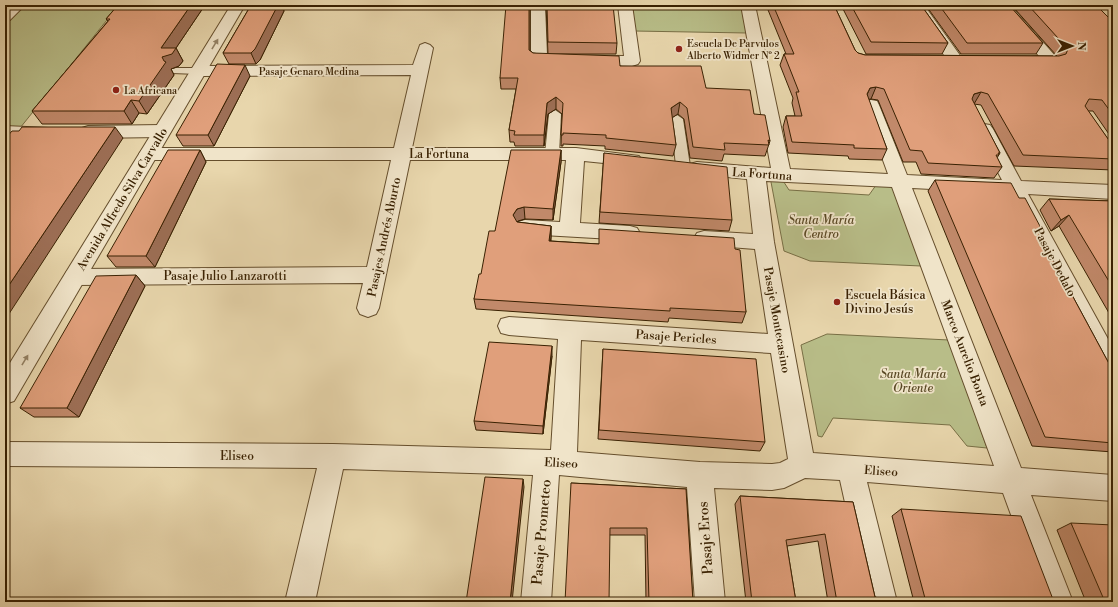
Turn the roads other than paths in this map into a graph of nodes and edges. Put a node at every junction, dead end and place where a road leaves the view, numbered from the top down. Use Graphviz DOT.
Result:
graph roads {
  1 [pos="18,5"];
  2 [pos="238,5"];
  3 [pos="538,5"];
  4 [pos="625,5"];
  5 [pos="748,5"];
  6 [pos="917,5"];
  7 [pos="1002,5"];
  8 [pos="5,17"];
  9 [pos="425,48"];
  10 [pos="940,61"];
  11 [pos="956,61"];
  12 [pos="972,61"];
  13 [pos="1012,61"];
  14 [pos="421,70"];
  15 [pos="176,71"];
  16 [pos="198,71"];
  17 [pos="871,105"];
  18 [pos="974,110"];
  19 [pos="555,114"];
  20 [pos="677,118"];
  21 [pos="162,131"];
  22 [pos="12,132"];
  23 [pos="5,149"];
  24 [pos="148,154"];
  25 [pos="402,154"];
  26 [pos="552,154"];
  27 [pos="576,154"];
  28 [pos="668,164"];
  29 [pos="756,174"];
  30 [pos="782,176"];
  31 [pos="900,181"];
  32 [pos="1015,187"];
  33 [pos="1113,192"];
  34 [pos="525,227"];
  35 [pos="569,229"];
  36 [pos="647,234"];
  37 [pos="686,237"];
  38 [pos="764,242"];
  39 [pos="376,275"];
  40 [pos="75,277"];
  41 [pos="368,308"];
  42 [pos="509,326"];
  43 [pos="570,330"];
  44 [pos="781,344"];
  45 [pos="1113,371"];
  46 [pos="5,393"];
  47 [pos="5,454"];
  48 [pos="333,456"];
  49 [pos="555,462"];
  50 [pos="802,465"];
  51 [pos="850,468"];
  52 [pos="700,475"];
  53 [pos="1014,480"];
  54 [pos="1113,488"];
  55 [pos="300,602"];
  56 [pos="536,602"];
  57 [pos="710,602"];
  58 [pos="882,602"];
  59 [pos="1058,602"];
  1 -- 8 [label="street"];
  16 -- 2 [label="street, Avenida Alfredo Silva Carvallo, one-way"];
  3 -- 4 [label="street"];
  5 -- 30 [label="street"];
  6 -- 11 [label="street"];
  7 -- 13 [label="street"];
  9 -- 14 [label="street, Pasajes Andrés Aburto"];
  10 -- 11 [label="street"];
  11 -- 12 [label="street"];
  14 -- 16 [label="street, Pasaje Genaro Medina"];
  14 -- 25 [label="street, Pasajes Andrés Aburto"];
  15 -- 16 [label="lane"];
  16 -- 21 [label="street, Avenida Alfredo Silva Carvallo"];
  17 -- 31 [label="street, Marco Aurelio Bonta"];
  18 -- 32 [label="street, Pasaje Dedalo"];
  19 -- 26 [label="lane"];
  20 -- 28 [label="lane"];
  21 -- 22 [label="street"];
  21 -- 24 [label="street, Avenida Alfredo Silva Carvallo"];
  22 -- 23 [label="street"];
  24 -- 25 [label="street, La Fortuna"];
  24 -- 40 [label="street, Avenida Alfredo Silva Carvallo"];
  25 -- 26 [label="street, La Fortuna"];
  25 -- 39 [label="street, Pasajes Andrés Aburto"];
  26 -- 27 [label="street, La Fortuna"];
  27 -- 28 [label="street, La Fortuna"];
  27 -- 35 [label="street"];
  28 -- 29 [label="street, La Fortuna"];
  29 -- 30 [label="street, La Fortuna"];
  29 -- 38 [label="street, Pasaje Montecasino"];
  30 -- 31 [label="street, La Fortuna"];
  31 -- 32 [label="street, La Fortuna"];
  31 -- 53 [label="street, Marco Aurelio Bonta"];
  32 -- 33 [label="street, La Fortuna"];
  32 -- 45 [label="street, Pasaje Dedalo"];
  34 -- 35 [label="street"];
  35 -- 36 [label="street"];
  37 -- 38 [label="street"];
  38 -- 44 [label="street, Pasaje Montecasino"];
  39 -- 40 [label="street, Pasaje Julio Lanzarotti"];
  39 -- 41 [label="street, Pasajes Andrés Aburto"];
  46 -- 40 [label="street, Avenida Alfredo Silva Carvallo, one-way"];
  42 -- 43 [label="street, Pasaje Pericles"];
  43 -- 44 [label="street, Pasaje Pericles"];
  43 -- 49 [label="street"];
  44 -- 50 [label="street, Pasaje Montecasino"];
  47 -- 48 [label="street, Eliseo"];
  48 -- 49 [label="street, Eliseo"];
  48 -- 55 [label="street"];
  49 -- 52 [label="street, Eliseo"];
  49 -- 56 [label="street, Pasaje Prometeo"];
  50 -- 51 [label="street, Eliseo"];
  50 -- 52 [label="street, Eliseo"];
  51 -- 53 [label="street, Eliseo"];
  51 -- 58 [label="street"];
  52 -- 57 [label="street, Pasaje Eros"];
  53 -- 54 [label="street, Eliseo"];
  53 -- 59 [label="street, Marco Aurelio Bonta"];
}
